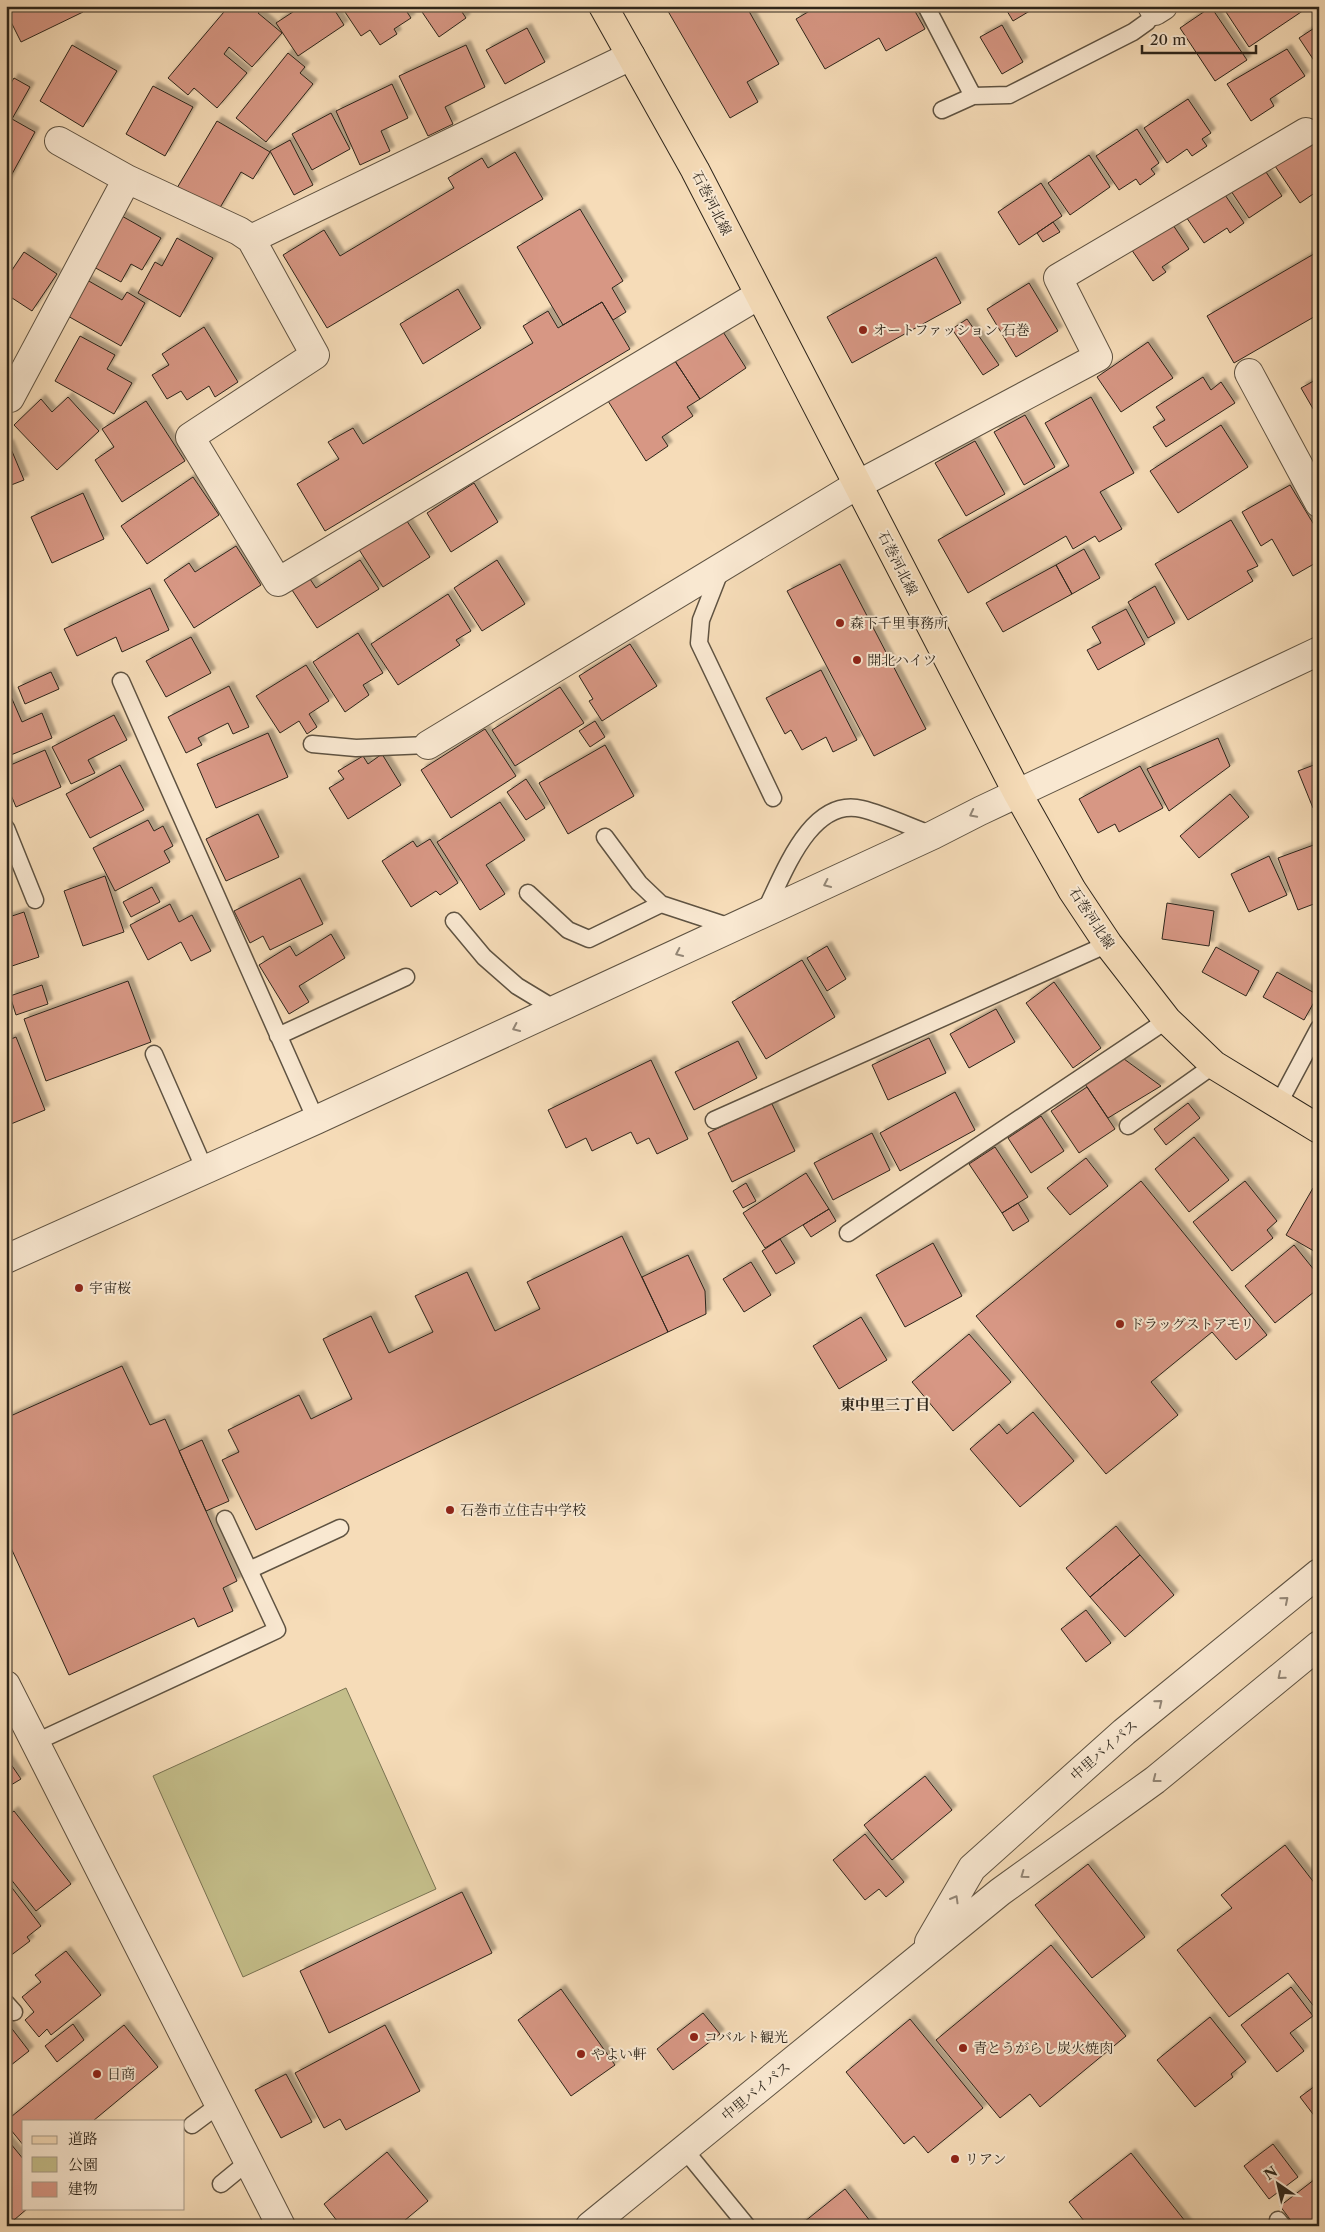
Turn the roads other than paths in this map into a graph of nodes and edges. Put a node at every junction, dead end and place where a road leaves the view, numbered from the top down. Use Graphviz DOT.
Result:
graph roads {
  1 [pos="604,6"];
  2 [pos="926,6"];
  3 [pos="1157,8"];
  4 [pos="631,56"];
  5 [pos="973,96"];
  6 [pos="942,110"];
  7 [pos="1306,132"];
  8 [pos="59,142"];
  9 [pos="127,179"];
  10 [pos="250,239"];
  11 [pos="759,295"];
  12 [pos="1249,373"];
  13 [pos="10,398"];
  14 [pos="857,485"];
  15 [pos="1319,503"];
  16 [pos="722,567"];
  17 [pos="1319,651"];
  18 [pos="121,681"];
  19 [pos="312,744"];
  20 [pos="428,744"];
  21 [pos="1018,794"];
  22 [pos="773,798"];
  23 [pos="6,828"];
  24 [pos="933,835"];
  25 [pos="605,837"];
  26 [pos="528,893"];
  27 [pos="34,900"];
  28 [pos="661,904"];
  29 [pos="764,913"];
  30 [pos="454,921"];
  31 [pos="734,928"];
  32 [pos="1108,944"];
  33 [pos="406,977"];
  34 [pos="555,1009"];
  35 [pos="1167,1020"];
  36 [pos="1319,1028"];
  37 [pos="278,1036"];
  38 [pos="154,1054"];
  39 [pos="1214,1065"];
  40 [pos="1278,1105"];
  41 [pos="316,1120"];
  42 [pos="714,1120"];
  43 [pos="1128,1126"];
  44 [pos="1319,1129"];
  45 [pos="205,1170"];
  46 [pos="848,1233"];
  47 [pos="6,1259"];
  48 [pos="226,1519"];
  49 [pos="340,1528"];
  50 [pos="249,1570"];
  51 [pos="1319,1573"];
  52 [pos="1319,1645"];
  53 [pos="6,1684"];
  54 [pos="36,1742"];
  55 [pos="921,1956"];
  56 [pos="220,2104"];
  57 [pos="192,2125"];
  58 [pos="684,2149"];
  59 [pos="249,2161"];
  60 [pos="220,2184"];
  61 [pos="281,2226"];
  62 [pos="590,2226"];
  63 [pos="746,2226"];
  1 -- 4 [label="main road, 石巻河北線"];
  2 -- 5 [label="lane"];
  3 -- 5 [label="lane"];
  4 -- 10 [label="street"];
  4 -- 11 [label="main road, 石巻河北線"];
  5 -- 6 [label="lane"];
  7 -- 14 [label="street"];
  8 -- 9 [label="street"];
  9 -- 10 [label="street"];
  9 -- 13 [label="street"];
  10 -- 11 [label="street"];
  11 -- 14 [label="main road, 石巻河北線"];
  12 -- 15 [label="street"];
  14 -- 16 [label="street"];
  14 -- 21 [label="main road, 石巻河北線"];
  16 -- 20 [label="street"];
  16 -- 22 [label="lane"];
  17 -- 21 [label="street"];
  18 -- 37 [label="lane"];
  19 -- 20 [label="lane"];
  21 -- 24 [label="street, one-way"];
  21 -- 32 [label="main road, 石巻河北線"];
  23 -- 27 [label="lane"];
  24 -- 29 [label="street, one-way"];
  24 -- 29 [label="lane"];
  25 -- 28 [label="lane"];
  26 -- 28 [label="lane"];
  28 -- 31 [label="lane"];
  29 -- 31 [label="street"];
  30 -- 34 [label="lane"];
  31 -- 34 [label="street, one-way"];
  32 -- 35 [label="main road, 石巻河北線"];
  32 -- 42 [label="lane"];
  33 -- 37 [label="lane"];
  34 -- 41 [label="street, one-way"];
  35 -- 39 [label="main road, 石巻河北線"];
  35 -- 46 [label="lane"];
  36 -- 40 [label="lane"];
  37 -- 41 [label="lane"];
  38 -- 45 [label="lane"];
  39 -- 40 [label="main road, 石巻河北線"];
  39 -- 43 [label="lane"];
  40 -- 44 [label="main road, 石巻河北線"];
  41 -- 45 [label="street"];
  45 -- 47 [label="street"];
  48 -- 50 [label="lane"];
  49 -- 50 [label="lane"];
  50 -- 54 [label="lane"];
  55 -- 51 [label="street, 中里バイパス, one-way"];
  52 -- 55 [label="street, 中里バイパス, one-way"];
  53 -- 54 [label="street"];
  54 -- 56 [label="street"];
  55 -- 58 [label="street, 中里バイパス"];
  56 -- 57 [label="lane"];
  56 -- 59 [label="street"];
  58 -- 62 [label="street, 中里バイパス"];
  58 -- 63 [label="lane"];
  59 -- 60 [label="lane"];
  59 -- 61 [label="street"];
}
